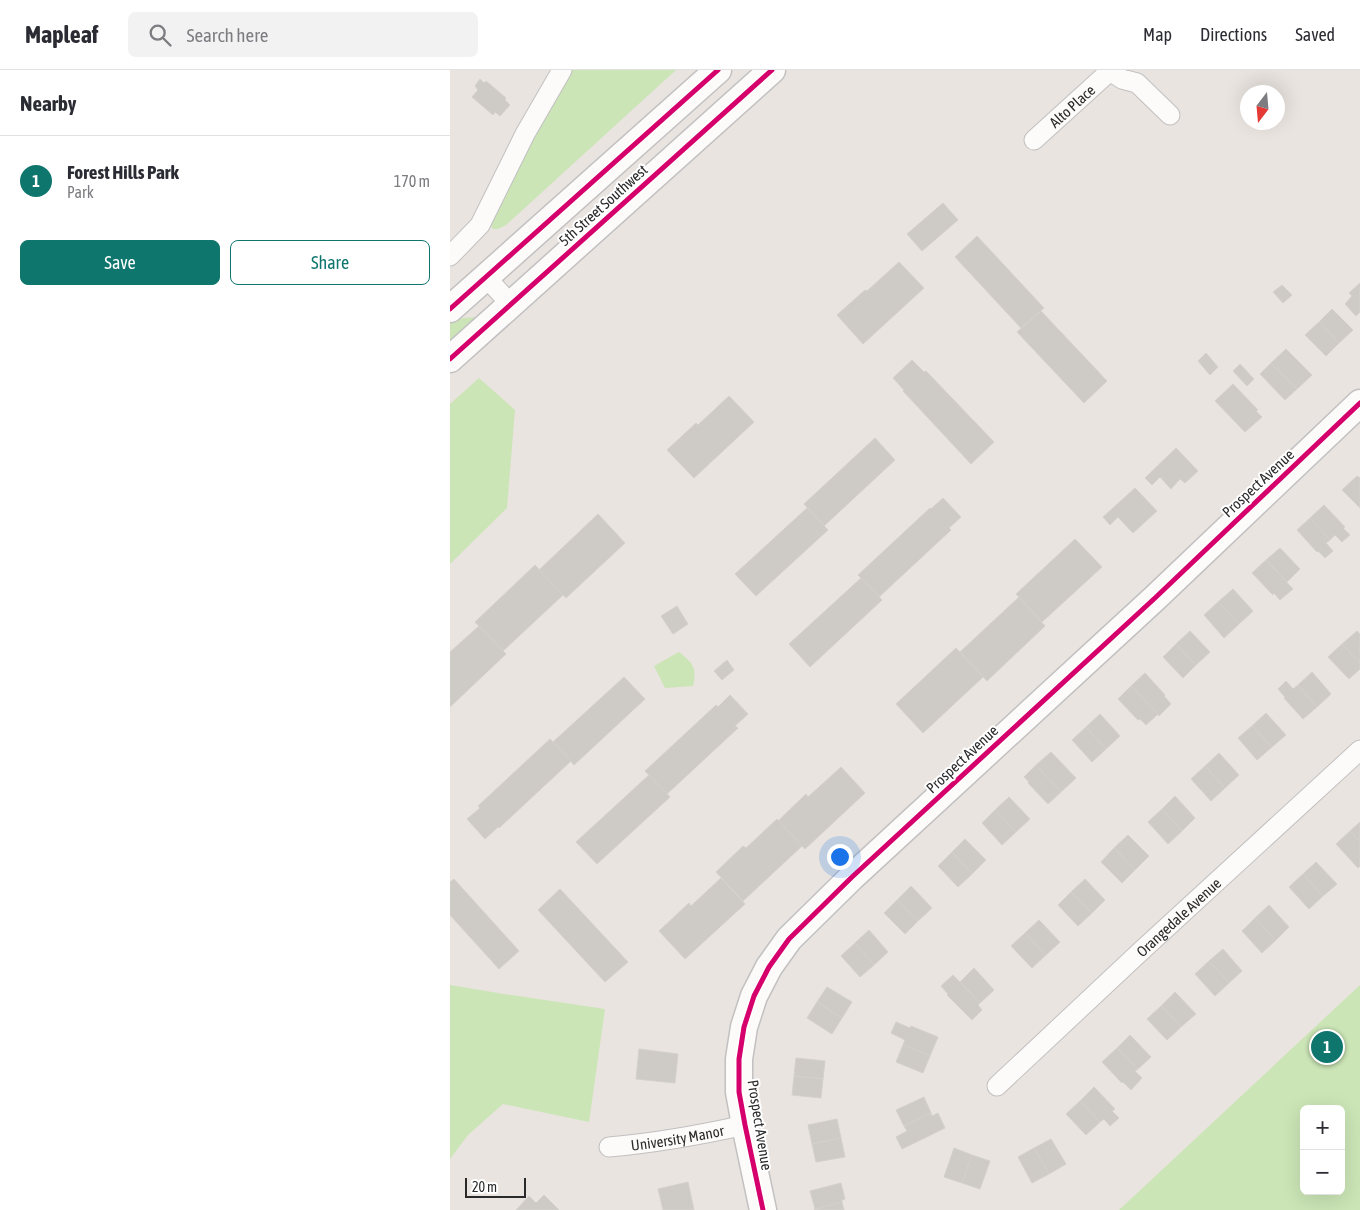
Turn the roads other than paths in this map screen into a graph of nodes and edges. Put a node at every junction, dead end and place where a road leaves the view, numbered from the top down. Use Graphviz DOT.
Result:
graph roads {
  1 [pos="562,70"];
  2 [pos="718,70"];
  3 [pos="772,70"];
  4 [pos="1109,71"];
  5 [pos="1170,115"];
  6 [pos="1034,140"];
  7 [pos="450,256"];
  8 [pos="486,277"];
  9 [pos="510,305"];
  10 [pos="450,309"];
  11 [pos="450,359"];
  12 [pos="1360,403"];
  13 [pos="1360,750"];
  14 [pos="997,1086"];
  15 [pos="745,1125"];
  16 [pos="609,1147"];
  17 [pos="763,1210"];
  1 -- 7 [label="street"];
  2 -- 8 [label="street, 5th Street Southwest"];
  3 -- 9 [label="street, 5th Street Southwest"];
  4 -- 5 [label="street"];
  4 -- 6 [label="street, Alto Place"];
  8 -- 9 [label="street"];
  8 -- 10 [label="street, 5th Street Southwest"];
  9 -- 11 [label="street, 5th Street Southwest"];
  12 -- 15 [label="street, Prospect Avenue"];
  13 -- 14 [label="street, Orangedale Avenue"];
  15 -- 16 [label="street, University Manor"];
  15 -- 17 [label="street, Prospect Avenue"];
}
